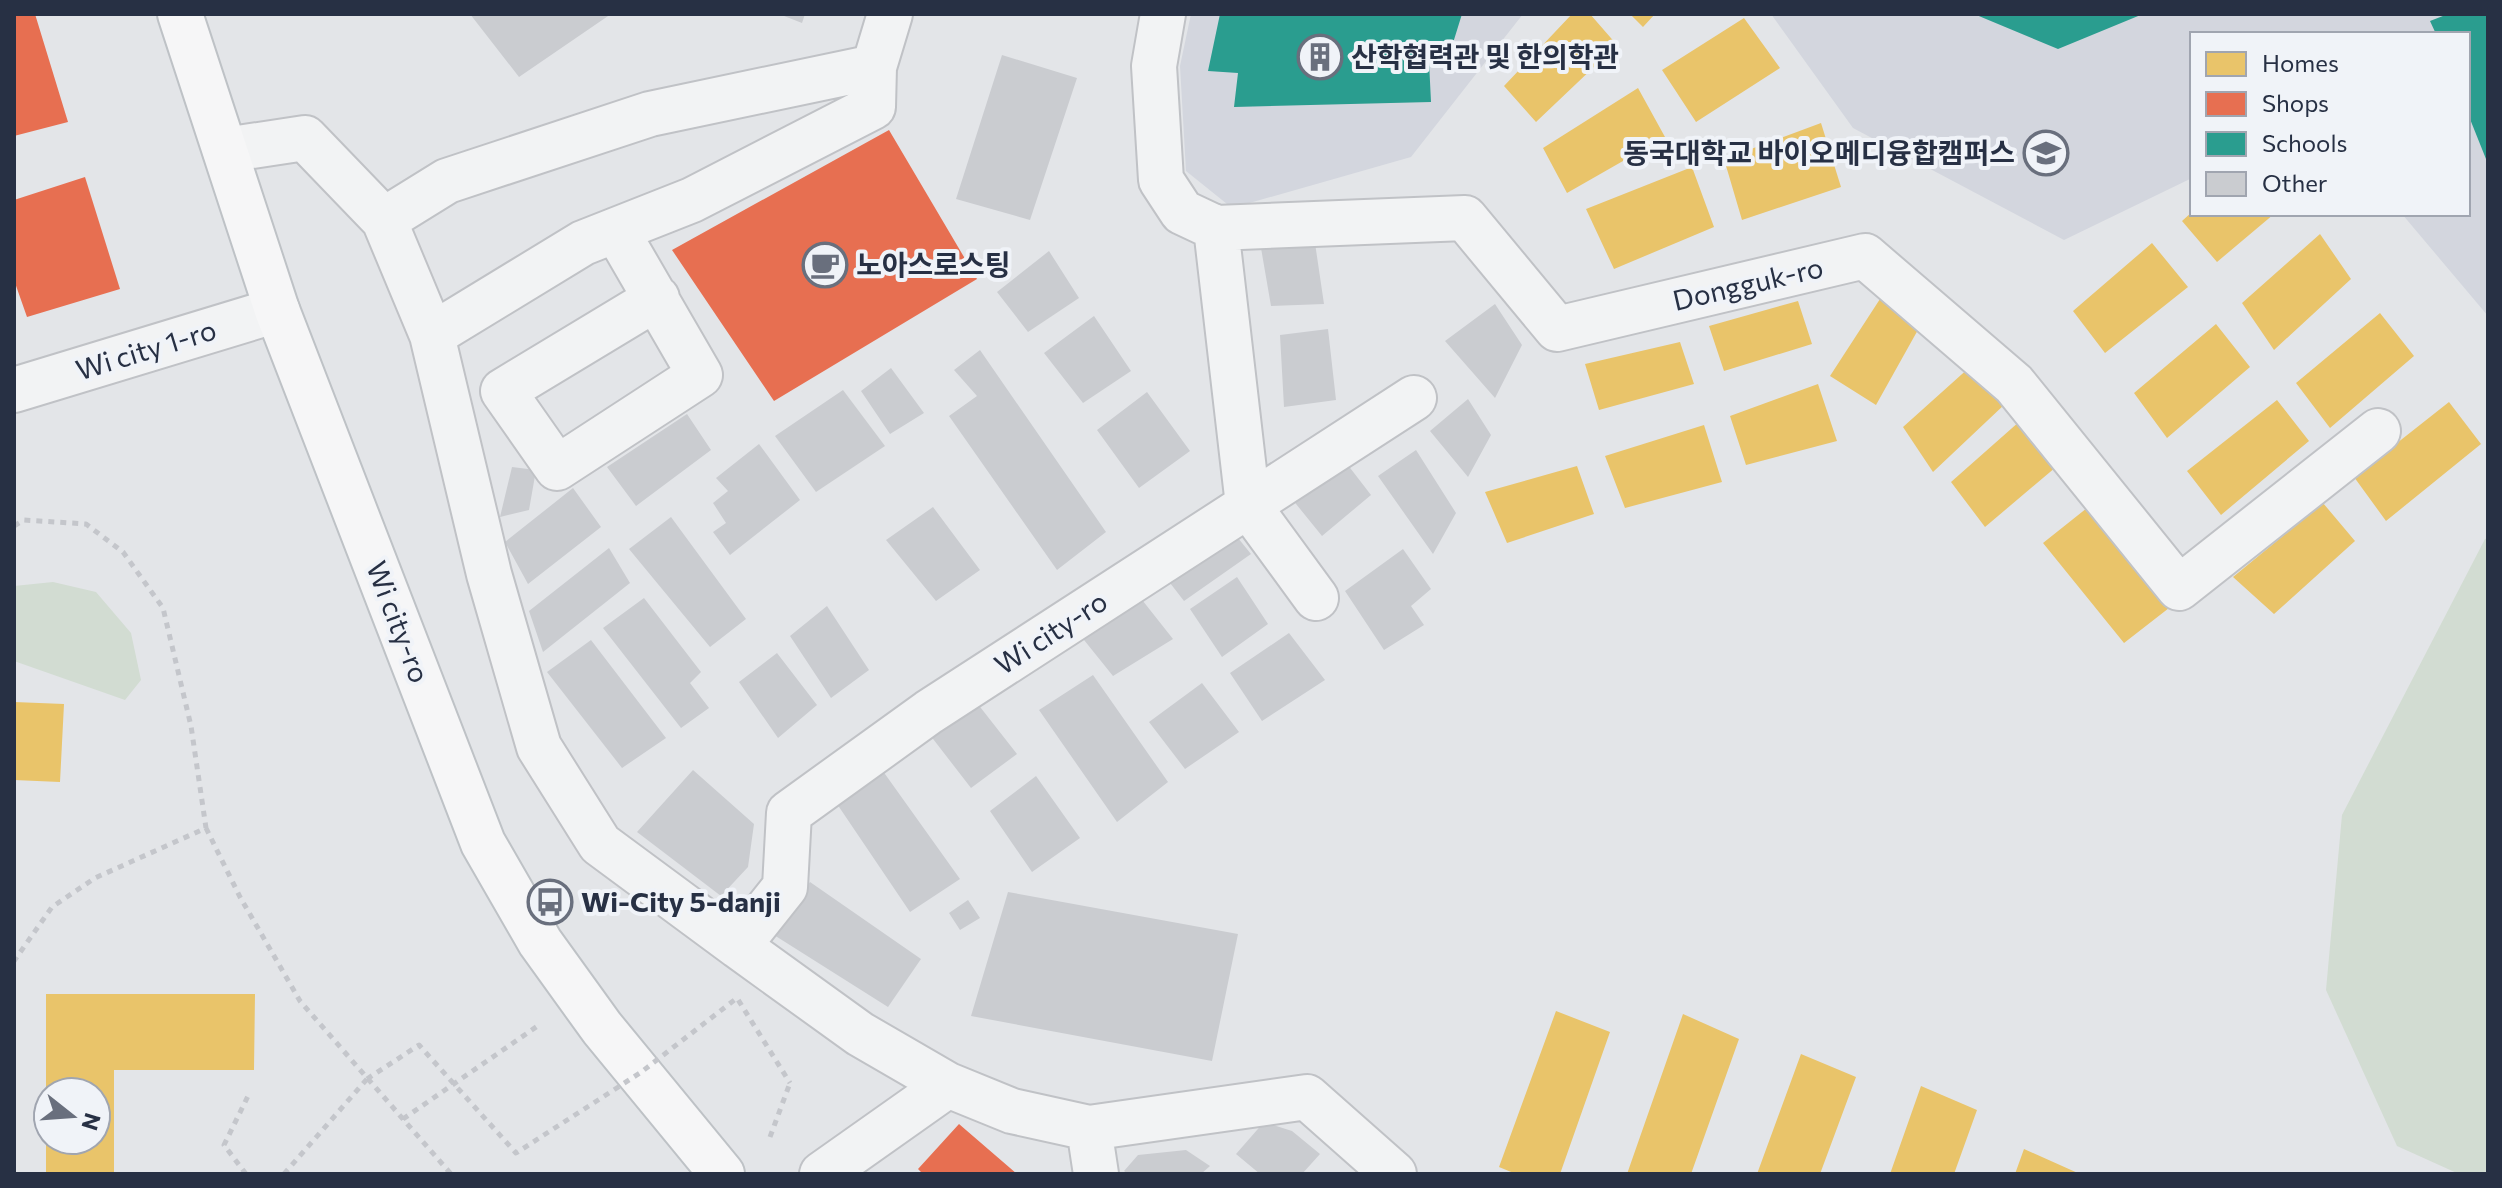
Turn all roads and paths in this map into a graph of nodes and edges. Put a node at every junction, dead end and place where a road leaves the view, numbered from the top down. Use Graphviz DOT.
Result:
graph roads {
  1 [pos="180,14"];
  2 [pos="890,14"];
  3 [pos="1163,14"];
  4 [pos="874,67"];
  5 [pos="225,150"];
  6 [pos="384,220"];
  7 [pos="1216,228"];
  8 [pos="616,230"];
  9 [pos="657,298"];
  10 [pos="277,310"];
  11 [pos="432,335"];
  12 [pos="14,390"];
  13 [pos="1414,398"];
  14 [pos="2378,431"];
  15 [pos="1248,505"];
  16 [pos="14,526"];
  17 [pos="1316,598"];
  18 [pos="206,828"];
  19 [pos="738,946"];
  20 [pos="14,961"];
  21 [pos="539,1025"];
  22 [pos="367,1079"];
  23 [pos="454,1085"];
  24 [pos="948,1085"];
  25 [pos="250,1092"];
  26 [pos="403,1119"];
  27 [pos="1089,1128"];
  28 [pos="770,1137"];
  29 [pos="246,1174"];
  30 [pos="284,1174"];
  31 [pos="451,1174"];
  32 [pos="722,1174"];
  33 [pos="822,1174"];
  34 [pos="1096,1174"];
  35 [pos="1394,1174"];
  1 -- 5 [label="main road, Wi city-ro"];
  2 -- 4 [label="street"];
  3 -- 7 [label="street, Dongguk-ro"];
  4 -- 6 [label="street"];
  4 -- 8 [label="street"];
  5 -- 6 [label="street"];
  5 -- 10 [label="main road, Wi city-ro"];
  6 -- 11 [label="street"];
  7 -- 14 [label="street, Dongguk-ro"];
  7 -- 15 [label="street"];
  8 -- 9 [label="street"];
  8 -- 11 [label="street"];
  10 -- 12 [label="street, Wi city 1-ro"];
  10 -- 32 [label="main road, Wi city-ro"];
  11 -- 19 [label="street"];
  13 -- 15 [label="street, Wi city-ro"];
  15 -- 17 [label="street"];
  15 -- 19 [label="street, Wi city-ro"];
  16 -- 18 [label="path"];
  18 -- 20 [label="path"];
  18 -- 22 [label="path"];
  19 -- 24 [label="street"];
  21 -- 23 [label="path"];
  22 -- 23 [label="path, bridge"];
  22 -- 26 [label="path"];
  22 -- 30 [label="path"];
  23 -- 26 [label="path"];
  23 -- 28 [label="path, bridge"];
  24 -- 27 [label="street"];
  24 -- 33 [label="street"];
  25 -- 29 [label="path"];
  26 -- 31 [label="path"];
  27 -- 34 [label="street"];
  27 -- 35 [label="street"];
}
